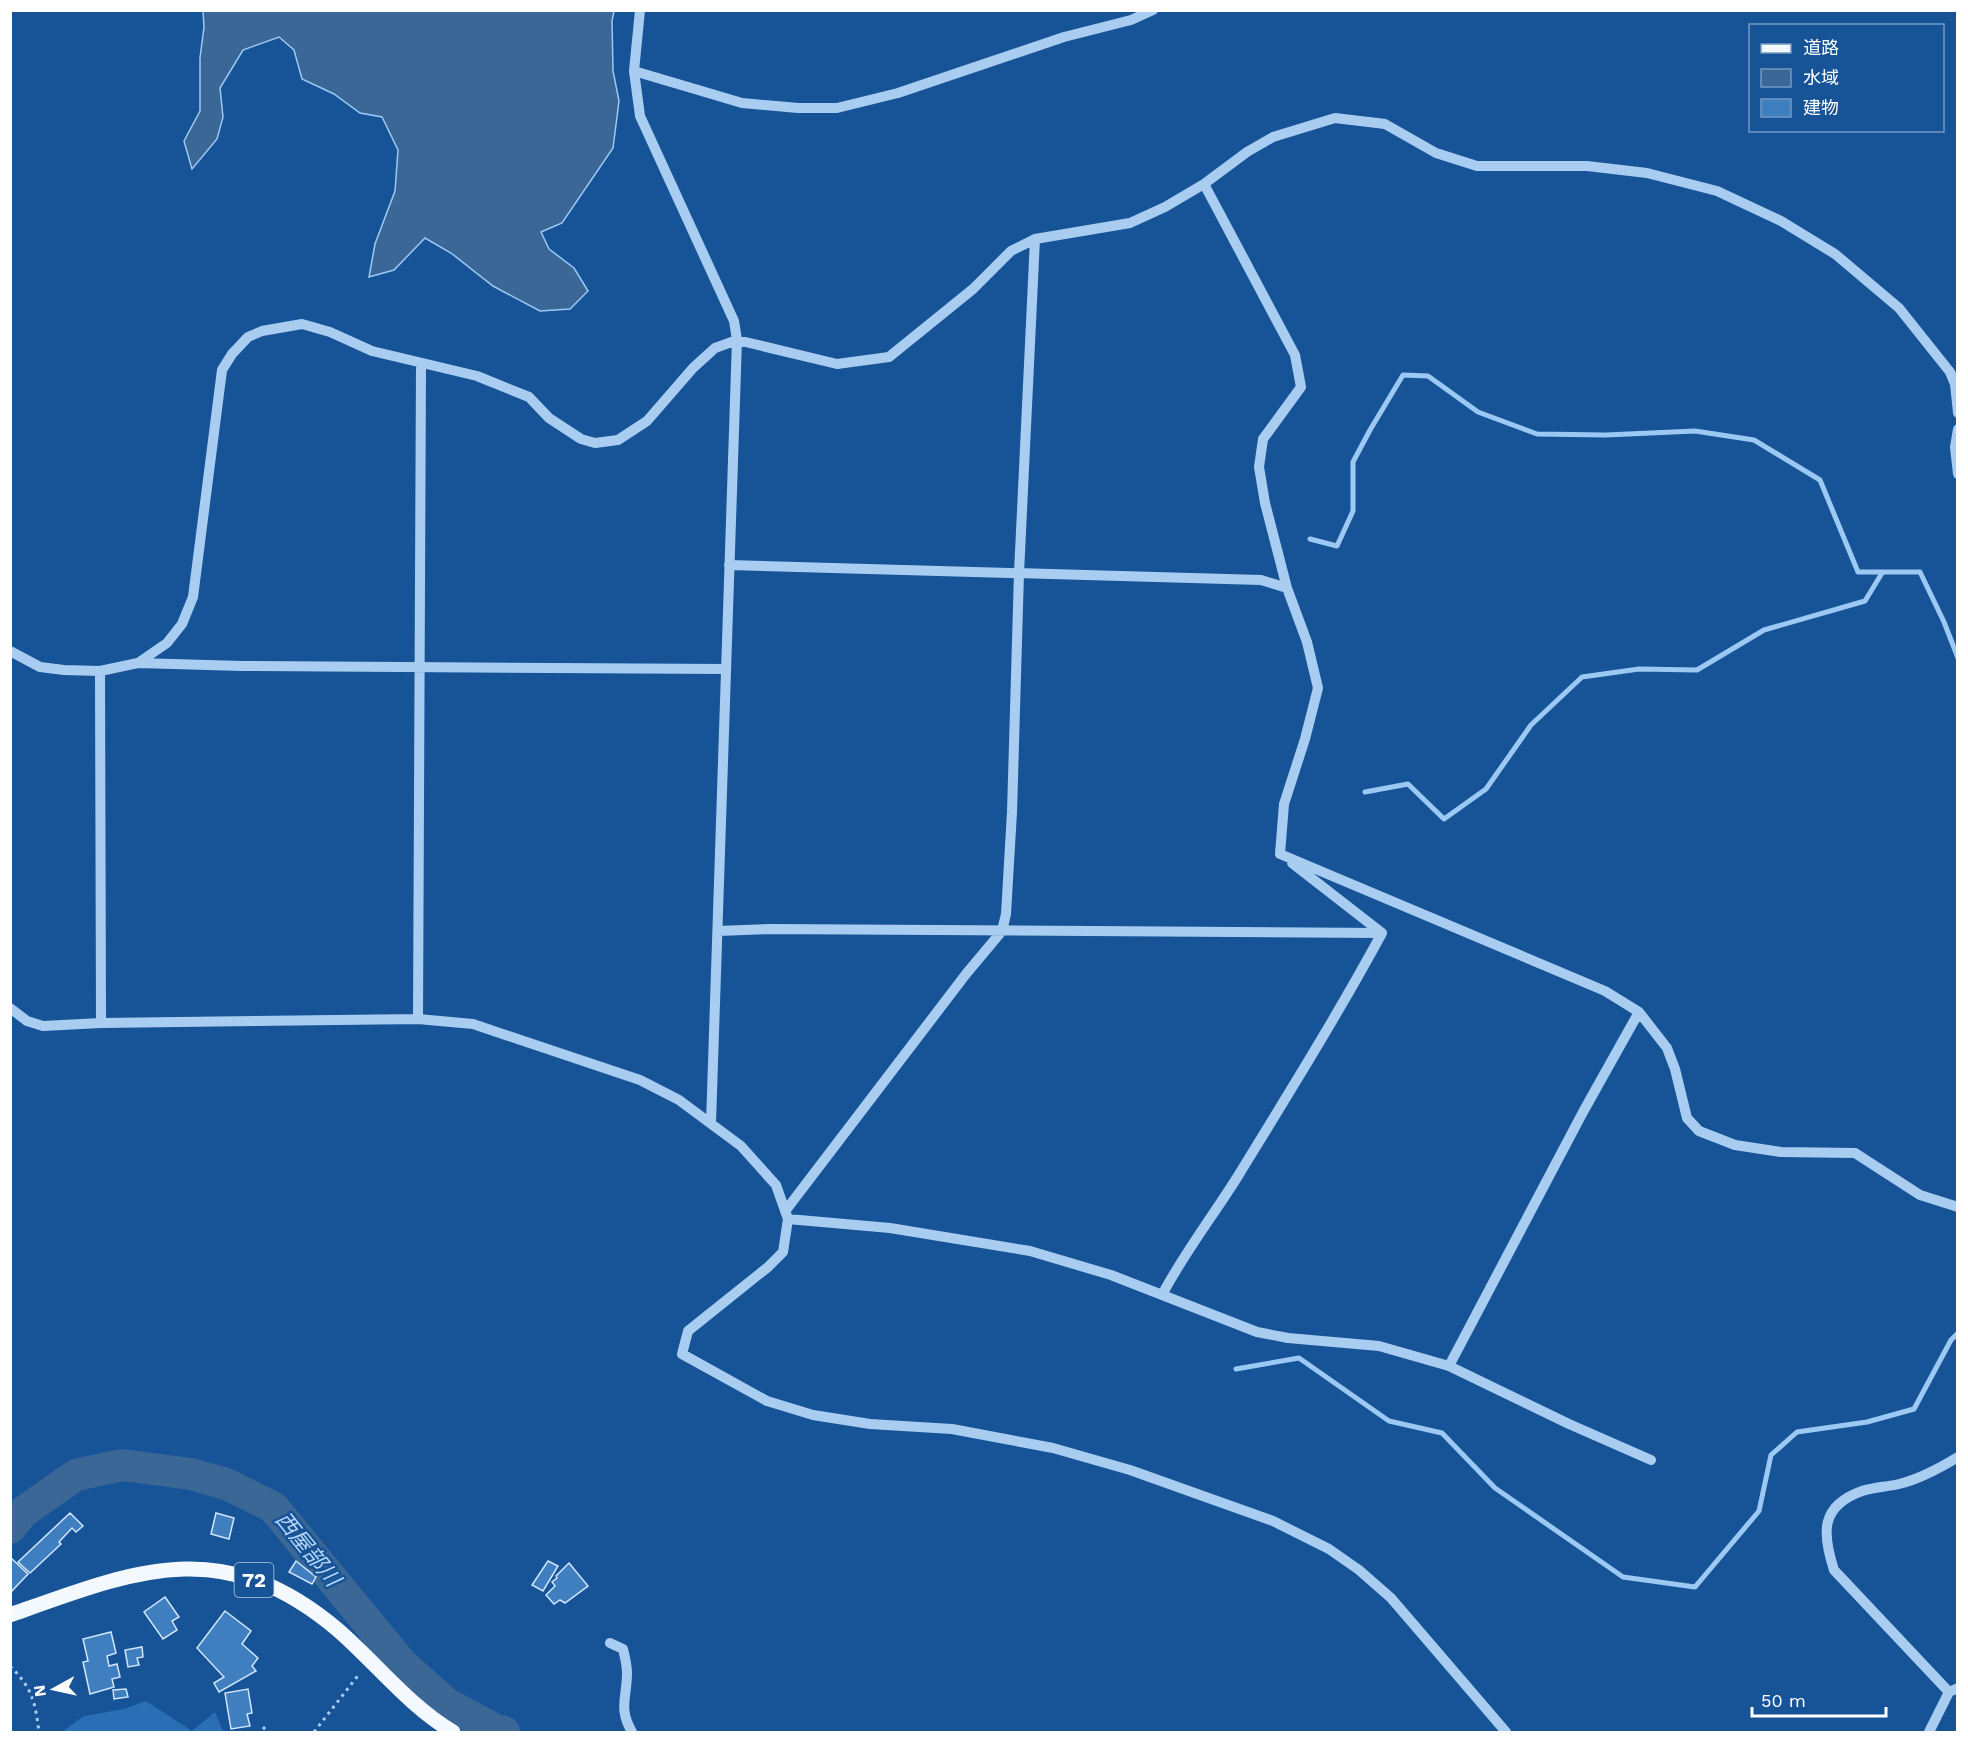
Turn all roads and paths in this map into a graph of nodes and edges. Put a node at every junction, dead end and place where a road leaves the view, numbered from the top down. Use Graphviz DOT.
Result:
graph roads {
  1 [pos="640,10"];
  2 [pos="1153,10"];
  3 [pos="634,71"];
  4 [pos="1204,184"];
  5 [pos="1035,239"];
  6 [pos="737,340"];
  7 [pos="421,363"];
  8 [pos="1958,412"];
  9 [pos="1958,429"];
  10 [pos="1958,474"];
  11 [pos="729,565"];
  12 [pos="1019,573"];
  13 [pos="1287,588"];
  14 [pos="10,651"];
  15 [pos="138,663"];
  16 [pos="420,666"];
  17 [pos="726,669"];
  18 [pos="100,671"];
  19 [pos="1280,854"];
  20 [pos="718,931"];
  21 [pos="1002,931"];
  22 [pos="1382,933"];
  23 [pos="10,1008"];
  24 [pos="1639,1012"];
  25 [pos="418,1019"];
  26 [pos="100,1023"];
  27 [pos="711,1123"];
  28 [pos="1958,1207"];
  29 [pos="787,1215"];
  30 [pos="1162,1295"];
  31 [pos="1449,1366"];
  32 [pos="1958,1457"];
  33 [pos="1651,1460"];
  34 [pos="10,1615"];
  35 [pos="610,1643"];
  36 [pos="370,1660"];
  37 [pos="10,1666"];
  38 [pos="1953,1690"];
  39 [pos="263,1727"];
  40 [pos="39,1732"];
  41 [pos="268,1732"];
  42 [pos="314,1732"];
  43 [pos="453,1732"];
  44 [pos="632,1732"];
  45 [pos="1506,1732"];
  46 [pos="1929,1732"];
  1 -- 3 [label="street"];
  2 -- 3 [label="street"];
  3 -- 6 [label="street"];
  4 -- 5 [label="street"];
  4 -- 8 [label="street"];
  4 -- 13 [label="street"];
  5 -- 6 [label="street"];
  5 -- 12 [label="street"];
  6 -- 7 [label="street"];
  6 -- 11 [label="street"];
  7 -- 15 [label="street"];
  7 -- 16 [label="street"];
  9 -- 10 [label="street"];
  11 -- 12 [label="street"];
  11 -- 17 [label="street"];
  12 -- 13 [label="street"];
  12 -- 21 [label="street"];
  13 -- 19 [label="street"];
  14 -- 18 [label="street"];
  15 -- 16 [label="street"];
  15 -- 18 [label="street"];
  16 -- 17 [label="street"];
  16 -- 25 [label="street"];
  17 -- 20 [label="street"];
  18 -- 26 [label="street"];
  19 -- 22 [label="street"];
  19 -- 24 [label="street"];
  20 -- 21 [label="street"];
  20 -- 27 [label="street"];
  21 -- 22 [label="street"];
  21 -- 29 [label="street"];
  22 -- 30 [label="street"];
  23 -- 26 [label="street"];
  24 -- 28 [label="street"];
  24 -- 31 [label="street"];
  25 -- 26 [label="street"];
  25 -- 27 [label="street"];
  27 -- 29 [label="street"];
  29 -- 30 [label="street"];
  29 -- 45 [label="street"];
  30 -- 31 [label="street"];
  31 -- 33 [label="street"];
  32 -- 38 [label="street"];
  34 -- 36 [label="main road, 72"];
  35 -- 44 [label="street"];
  36 -- 42 [label="path"];
  36 -- 43 [label="main road, 72"];
  37 -- 40 [label="path"];
  38 -- 46 [label="street"];
  39 -- 41 [label="path"];
}
